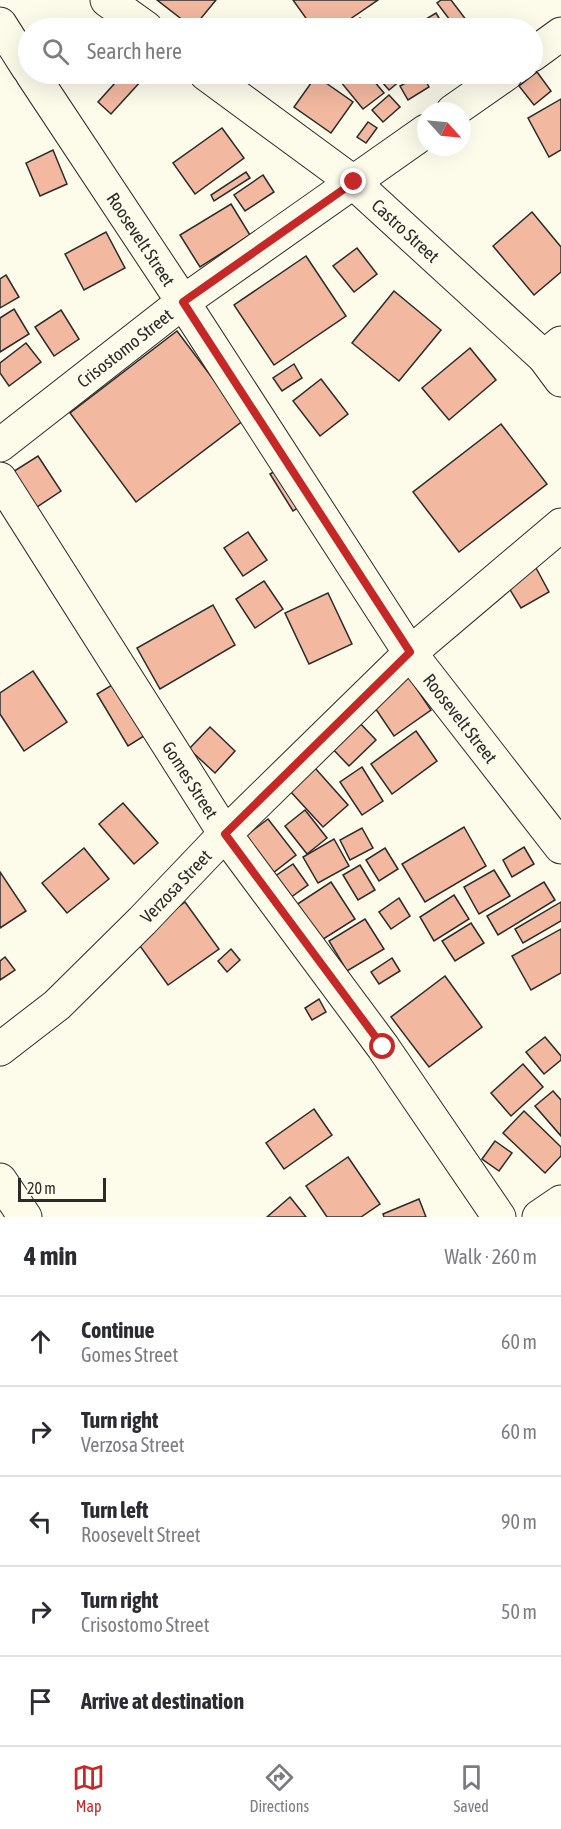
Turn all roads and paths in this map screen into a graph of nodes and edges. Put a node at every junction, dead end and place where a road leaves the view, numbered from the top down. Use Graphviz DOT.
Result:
graph roads {
  1 [pos="107,0"];
  2 [pos="132,18"];
  3 [pos="0,24"];
  4 [pos="561,34"];
  5 [pos="543,47"];
  6 [pos="18,52"];
  7 [pos="39,84"];
  8 [pos="220,84"];
  9 [pos="492,84"];
  10 [pos="466,102"];
  11 [pos="417,137"];
  12 [pos="354,182"];
  13 [pos="183,302"];
  14 [pos="555,360"];
  15 [pos="0,445"];
  16 [pos="0,478"];
  17 [pos="561,525"];
  18 [pos="410,652"];
  19 [pos="225,834"];
  20 [pos="561,847"];
  21 [pos="0,1049"];
  22 [pos="0,1180"];
  23 [pos="561,1202"];
  24 [pos="25,1217"];
  25 [pos="499,1217"];
  26 [pos="539,1217"];
  1 -- 2 [label="street"];
  3 -- 6 [label="street"];
  4 -- 5 [label="street"];
  7 -- 13 [label="street, Roosevelt Street"];
  8 -- 12 [label="street, Castro Street"];
  9 -- 10 [label="street"];
  11 -- 12 [label="street, Crisostomo Street"];
  12 -- 13 [label="street, Crisostomo Street"];
  12 -- 14 [label="street, Castro Street"];
  13 -- 15 [label="street, Crisostomo Street"];
  13 -- 18 [label="street, Roosevelt Street"];
  16 -- 19 [label="street, Gomes Street"];
  17 -- 18 [label="street, Verzosa Street"];
  18 -- 19 [label="street, Verzosa Street"];
  18 -- 20 [label="street, Roosevelt Street"];
  19 -- 21 [label="street, Verzosa Street"];
  19 -- 25 [label="street, Gomes Street"];
  22 -- 24 [label="street"];
  23 -- 26 [label="street"];
}
